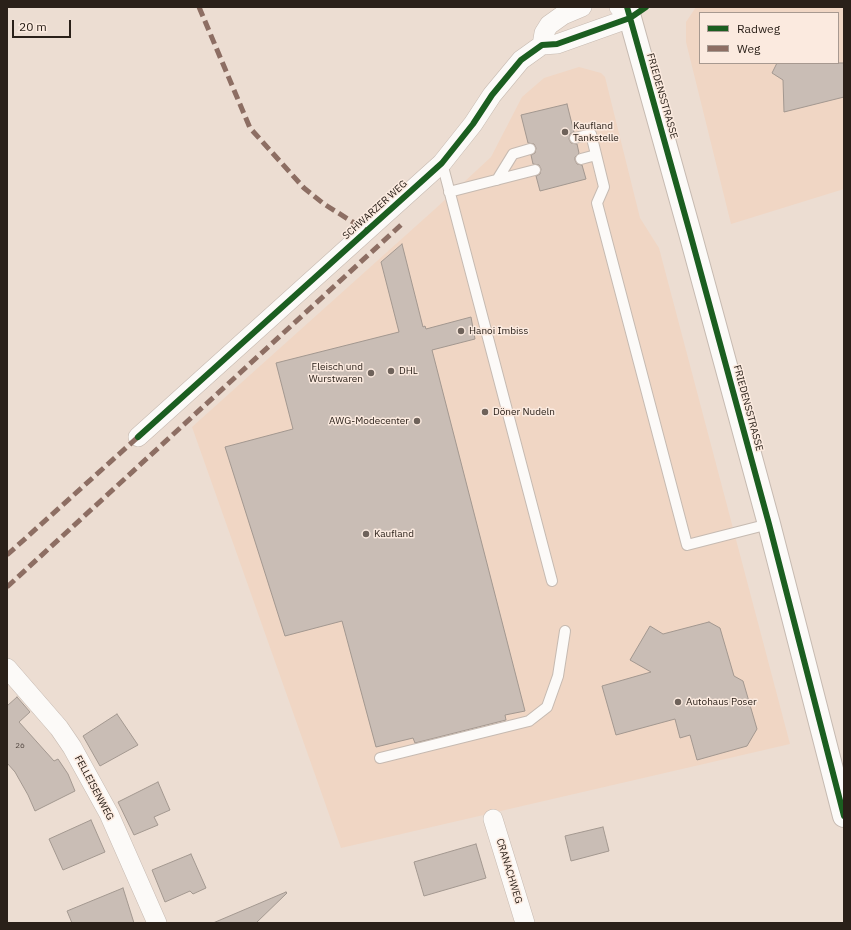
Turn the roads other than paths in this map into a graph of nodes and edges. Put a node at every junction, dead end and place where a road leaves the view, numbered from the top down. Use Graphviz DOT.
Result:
graph roads {
  1 [pos="582,7"];
  2 [pos="630,10"];
  3 [pos="565,11"];
  4 [pos="542,45"];
  5 [pos="575,138"];
  6 [pos="530,150"];
  7 [pos="596,155"];
  8 [pos="580,159"];
  9 [pos="442,163"];
  10 [pos="535,170"];
  11 [pos="497,180"];
  12 [pos="449,192"];
  13 [pos="138,437"];
  14 [pos="768,524"];
  15 [pos="552,581"];
  16 [pos="565,632"];
  17 [pos="7,668"];
  18 [pos="380,758"];
  19 [pos="844,816"];
  20 [pos="493,819"];
  21 [pos="156,923"];
  22 [pos="525,923"];
  1 -- 3 [label="street"];
  2 -- 4 [label="street, SCHWARZER WEG"];
  2 -- 14 [label="street, FRIEDENSSTRASSE"];
  3 -- 4 [label="street"];
  4 -- 9 [label="street, SCHWARZER WEG"];
  5 -- 7 [label="lane"];
  6 -- 11 [label="lane"];
  7 -- 8 [label="lane"];
  7 -- 14 [label="lane"];
  9 -- 12 [label="lane"];
  9 -- 13 [label="street, SCHWARZER WEG"];
  10 -- 11 [label="lane"];
  11 -- 12 [label="lane"];
  12 -- 15 [label="lane"];
  14 -- 19 [label="street, FRIEDENSSTRASSE"];
  16 -- 18 [label="lane"];
  17 -- 21 [label="street, FELLEISENWEG"];
  20 -- 22 [label="street, CRANACHWEG"];
}
